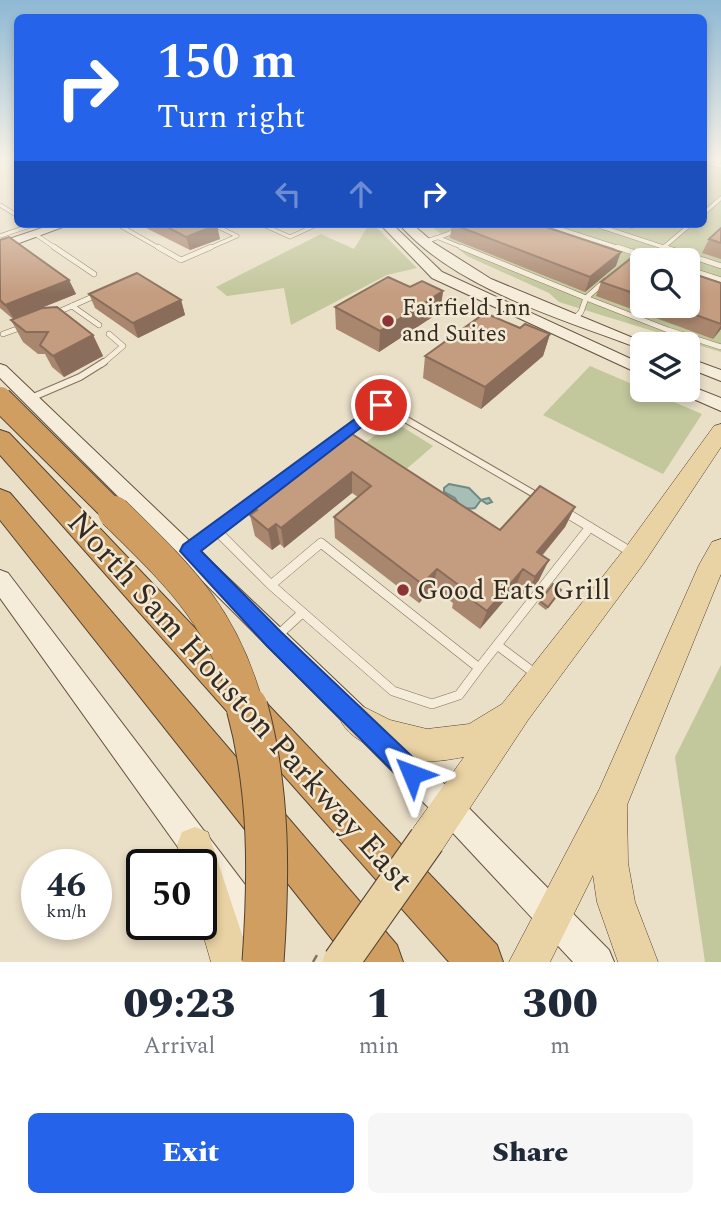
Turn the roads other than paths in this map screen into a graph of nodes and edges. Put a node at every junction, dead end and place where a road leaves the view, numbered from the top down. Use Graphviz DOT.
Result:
graph roads {
  1 [pos="36,228"];
  2 [pos="124,228"];
  3 [pos="220,228"];
  4 [pos="270,228"];
  5 [pos="309,228"];
  6 [pos="390,228"];
  7 [pos="409,228"];
  8 [pos="458,228"];
  9 [pos="558,228"];
  10 [pos="605,228"];
  11 [pos="686,228"];
  12 [pos="0,236"];
  13 [pos="439,238"];
  14 [pos="423,242"];
  15 [pos="0,246"];
  16 [pos="664,247"];
  17 [pos="630,251"];
  18 [pos="721,265"];
  19 [pos="700,273"];
  20 [pos="94,274"];
  21 [pos="473,274"];
  22 [pos="610,277"];
  23 [pos="721,280"];
  24 [pos="455,284"];
  25 [pos="105,292"];
  26 [pos="586,298"];
  27 [pos="72,306"];
  28 [pos="48,316"];
  29 [pos="579,320"];
  30 [pos="27,325"];
  31 [pos="99,325"];
  32 [pos="1,333"];
  33 [pos="109,334"];
  34 [pos="566,336"];
  35 [pos="630,340"];
  36 [pos="721,347"];
  37 [pos="630,365"];
  38 [pos="700,368"];
  39 [pos="0,369"];
  40 [pos="721,376"];
  41 [pos="700,395"];
  42 [pos="15,399"];
  43 [pos="721,405"];
  44 [pos="721,431"];
  45 [pos="0,439"];
  46 [pos="0,500"];
  47 [pos="544,500"];
  48 [pos="555,507"];
  49 [pos="590,527"];
  50 [pos="216,530"];
  51 [pos="721,550"];
  52 [pos="189,551"];
  53 [pos="635,555"];
  54 [pos="0,580"];
  55 [pos="271,585"];
  56 [pos="301,614"];
  57 [pos="274,639"];
  58 [pos="497,645"];
  59 [pos="479,668"];
  60 [pos="540,678"];
  61 [pos="517,709"];
  62 [pos="356,719"];
  63 [pos="611,802"];
  64 [pos="449,808"];
  65 [pos="427,840"];
  66 [pos="195,845"];
  67 [pos="539,943"];
  68 [pos="232,962"];
  69 [pos="263,962"];
  70 [pos="282,962"];
  71 [pos="341,962"];
  72 [pos="380,962"];
  73 [pos="480,962"];
  74 [pos="597,962"];
  75 [pos="639,962"];
  1 -- 12 [label="lane"];
  1 -- 15 [label="street"];
  1 -- 20 [label="lane"];
  2 -- 3 [label="lane"];
  4 -- 5 [label="lane"];
  6 -- 24 [label="street"];
  7 -- 14 [label="street"];
  8 -- 13 [label="lane"];
  9 -- 17 [label="lane"];
  10 -- 16 [label="lane"];
  11 -- 16 [label="lane"];
  13 -- 14 [label="lane"];
  13 -- 26 [label="lane"];
  14 -- 21 [label="street"];
  16 -- 18 [label="lane"];
  19 -- 23 [label="lane"];
  21 -- 24 [label="street"];
  21 -- 29 [label="street"];
  22 -- 26 [label="lane"];
  24 -- 34 [label="street"];
  25 -- 27 [label="lane"];
  26 -- 29 [label="lane"];
  26 -- 36 [label="lane"];
  27 -- 28 [label="lane"];
  27 -- 31 [label="lane"];
  29 -- 34 [label="street"];
  29 -- 35 [label="street"];
  30 -- 32 [label="lane"];
  33 -- 42 [label="lane"];
  34 -- 37 [label="street"];
  38 -- 40 [label="street"];
  39 -- 42 [label="street, North Sam Houston Parkway East"];
  41 -- 43 [label="street"];
  42 -- 52 [label="street, North Sam Houston Parkway East"];
  42 -- 69 [label="highway, bridge"];
  44 -- 53 [label="main road"];
  45 -- 73 [label="highway, North Sam Houston Parkway East"];
  46 -- 72 [label="highway, North Sam Houston Parkway East"];
  47 -- 50 [label="lane"];
  48 -- 49 [label="lane"];
  49 -- 53 [label="lane"];
  49 -- 58 [label="lane"];
  50 -- 52 [label="lane"];
  50 -- 55 [label="lane"];
  51 -- 63 [label="main road"];
  52 -- 57 [label="street, North Sam Houston Parkway East"];
  53 -- 60 [label="main road"];
  54 -- 66 [label="street"];
  55 -- 56 [label="lane"];
  55 -- 59 [label="lane"];
  56 -- 57 [label="lane"];
  56 -- 59 [label="lane"];
  57 -- 62 [label="street, North Sam Houston Parkway East"];
  58 -- 59 [label="lane"];
  58 -- 60 [label="lane"];
  60 -- 61 [label="main road"];
  61 -- 62 [label="main road"];
  61 -- 64 [label="main road"];
  62 -- 64 [label="street, North Sam Houston Parkway East"];
  63 -- 67 [label="main road"];
  63 -- 75 [label="main road"];
  64 -- 65 [label="main road"];
  64 -- 67 [label="street, North Sam Houston Parkway East"];
  65 -- 71 [label="main road, bridge"];
  66 -- 68 [label="main road"];
  66 -- 70 [label="street"];
  67 -- 74 [label="street, North Sam Houston Parkway East"];
}
